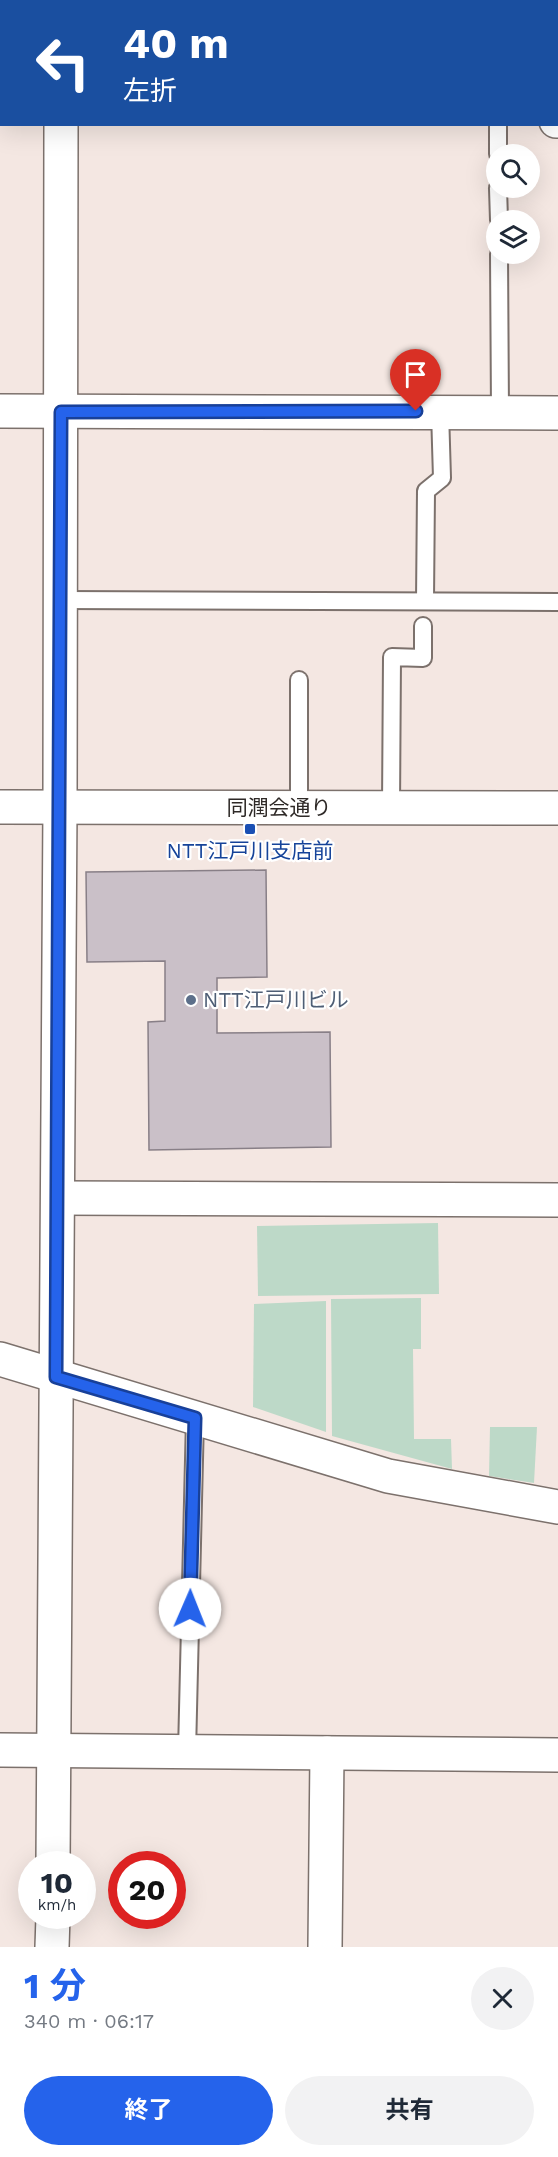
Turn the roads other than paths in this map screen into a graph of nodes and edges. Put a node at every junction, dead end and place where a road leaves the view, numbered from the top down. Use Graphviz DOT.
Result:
graph roads {
  1 [pos="61,126"];
  2 [pos="498,126"];
  3 [pos="498,144"];
  4 [pos="499,264"];
  5 [pos="0,411"];
  6 [pos="440,411"];
  7 [pos="61,412"];
  8 [pos="500,412"];
  9 [pos="558,413"];
  10 [pos="60,600"];
  11 [pos="425,601"];
  12 [pos="558,602"];
  13 [pos="423,626"];
  14 [pos="299,680"];
  15 [pos="0,807"];
  16 [pos="60,807"];
  17 [pos="299,808"];
  18 [pos="391,808"];
  19 [pos="558,808"];
  20 [pos="57,1197"];
  21 [pos="558,1200"];
  22 [pos="0,1359"];
  23 [pos="56,1377"];
  24 [pos="195,1418"];
  25 [pos="558,1507"];
  26 [pos="0,1750"];
  27 [pos="53,1751"];
  28 [pos="187,1752"];
  29 [pos="327,1753"];
  30 [pos="558,1755"];
  31 [pos="53,1851"];
  32 [pos="52,1929"];
  33 [pos="52,1947"];
  34 [pos="325,1947"];
  1 -- 7 [label="street"];
  2 -- 3 [label="lane"];
  4 -- 8 [label="lane"];
  5 -- 7 [label="street"];
  6 -- 7 [label="street"];
  6 -- 8 [label="street"];
  6 -- 11 [label="lane"];
  7 -- 10 [label="street"];
  8 -- 9 [label="street"];
  10 -- 11 [label="lane"];
  10 -- 16 [label="street"];
  11 -- 12 [label="lane"];
  13 -- 18 [label="lane"];
  14 -- 17 [label="lane"];
  15 -- 16 [label="street, 同潤会通り"];
  16 -- 17 [label="street, 同潤会通り"];
  16 -- 20 [label="street"];
  17 -- 18 [label="street, 同潤会通り"];
  18 -- 19 [label="street, 同潤会通り"];
  20 -- 21 [label="street"];
  20 -- 23 [label="street"];
  22 -- 23 [label="street"];
  23 -- 24 [label="street"];
  23 -- 27 [label="street"];
  24 -- 25 [label="street"];
  24 -- 28 [label="lane"];
  26 -- 27 [label="street"];
  27 -- 28 [label="street"];
  27 -- 31 [label="street"];
  28 -- 29 [label="street"];
  29 -- 30 [label="street"];
  29 -- 34 [label="street"];
  32 -- 33 [label="street"];
}
